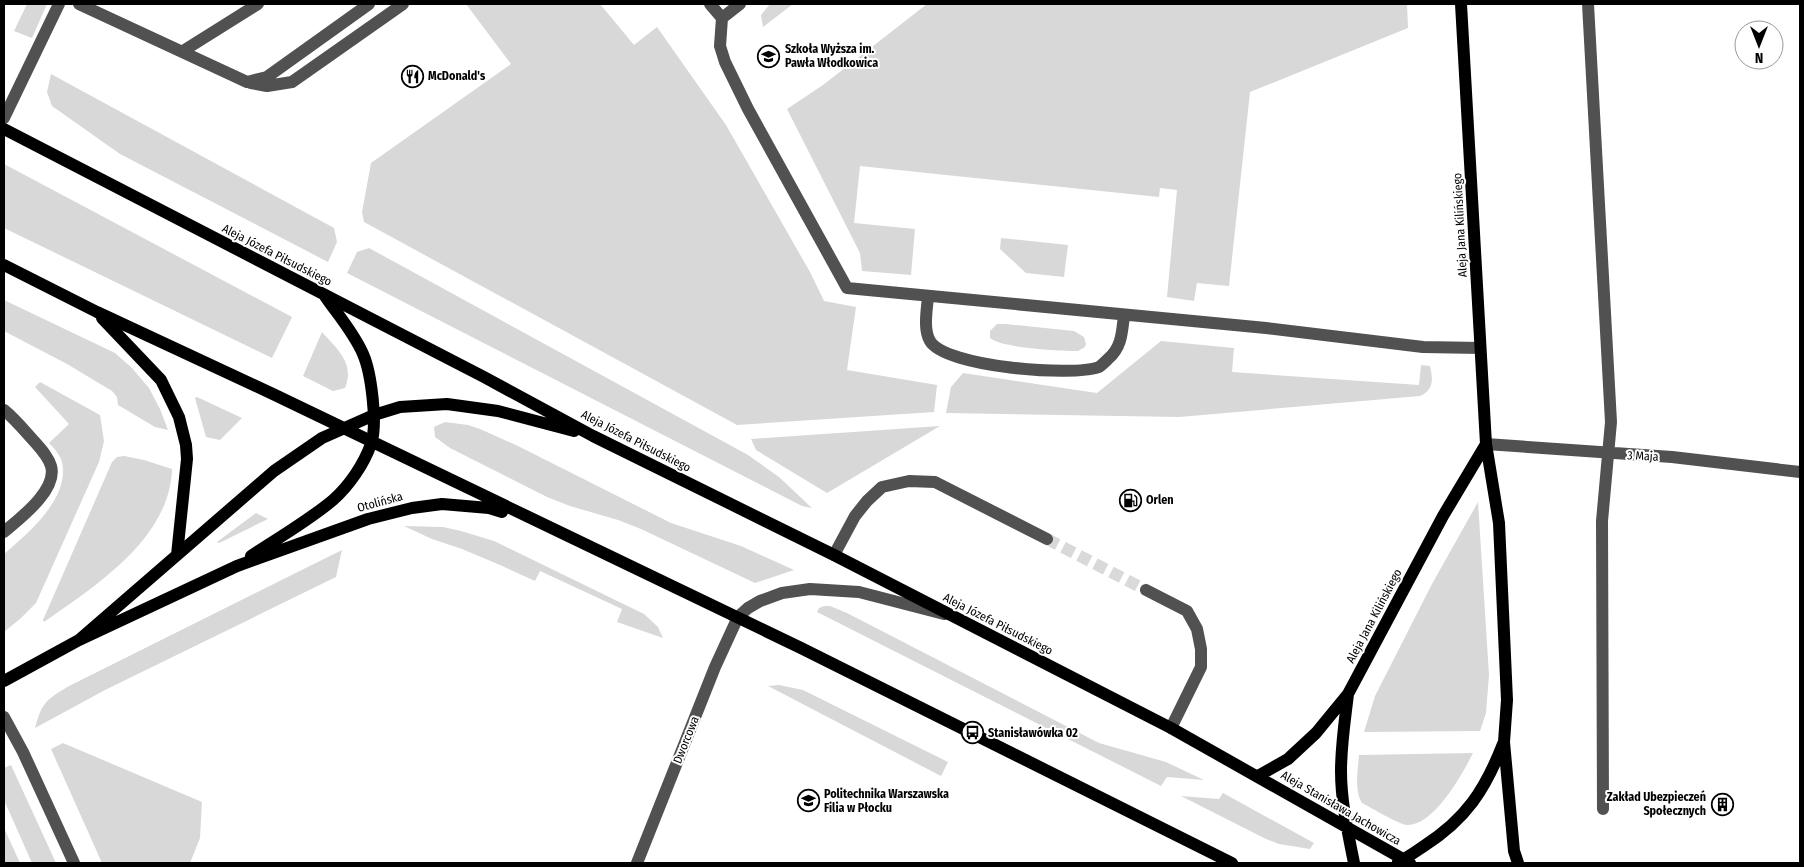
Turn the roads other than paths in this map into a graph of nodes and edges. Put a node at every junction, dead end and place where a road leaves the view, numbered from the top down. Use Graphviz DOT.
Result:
graph roads {
  1 [pos="60,4"];
  2 [pos="78,4"];
  3 [pos="258,4"];
  4 [pos="369,4"];
  5 [pos="403,4"];
  6 [pos="710,4"];
  7 [pos="740,4"];
  8 [pos="1461,4"];
  9 [pos="1588,4"];
  10 [pos="722,18"];
  11 [pos="183,51"];
  12 [pos="247,82"];
  13 [pos="4,118"];
  14 [pos="4,129"];
  15 [pos="4,265"];
  16 [pos="324,295"];
  17 [pos="928,296"];
  18 [pos="97,312"];
  19 [pos="1124,315"];
  20 [pos="1480,348"];
  21 [pos="4,410"];
  22 [pos="374,415"];
  23 [pos="342,428"];
  24 [pos="593,436"];
  25 [pos="372,442"];
  26 [pos="1486,444"];
  27 [pos="1609,454"];
  28 [pos="1800,472"];
  29 [pos="536,522"];
  30 [pos="4,532"];
  31 [pos="1047,539"];
  32 [pos="177,555"];
  33 [pos="834,556"];
  34 [pos="237,566"];
  35 [pos="1146,590"];
  36 [pos="738,617"];
  37 [pos="958,618"];
  38 [pos="79,640"];
  39 [pos="4,680"];
  40 [pos="1348,694"];
  41 [pos="4,717"];
  42 [pos="1171,728"];
  43 [pos="1504,742"];
  44 [pos="1258,776"];
  45 [pos="1603,809"];
  46 [pos="1347,827"];
  47 [pos="1403,862"];
  48 [pos="74,863"];
  49 [pos="637,863"];
  50 [pos="1232,863"];
  51 [pos="1354,863"];
  52 [pos="1518,863"];
  1 -- 13 [label="street"];
  2 -- 11 [label="street"];
  3 -- 11 [label="street"];
  4 -- 12 [label="street"];
  5 -- 12 [label="street"];
  6 -- 10 [label="street"];
  7 -- 10 [label="street"];
  8 -- 20 [label="main road, Aleja Jana Kilińskiego"];
  9 -- 27 [label="street"];
  10 -- 17 [label="street"];
  11 -- 12 [label="street"];
  14 -- 16 [label="main road, Aleja Józefa Piłsudskiego"];
  15 -- 18 [label="main road"];
  16 -- 22 [label="main road, Otolińska"];
  16 -- 24 [label="main road, Aleja Józefa Piłsudskiego"];
  17 -- 19 [label="street"];
  17 -- 19 [label="street"];
  18 -- 23 [label="main road"];
  18 -- 32 [label="main road"];
  19 -- 20 [label="street"];
  20 -- 26 [label="main road, Aleja Jana Kilińskiego"];
  21 -- 30 [label="street"];
  22 -- 23 [label="main road, Otolińska"];
  22 -- 24 [label="main road, Otolińska"];
  22 -- 25 [label="main road, Otolińska"];
  23 -- 25 [label="main road"];
  23 -- 32 [label="main road, Otolińska"];
  24 -- 33 [label="main road, Aleja Józefa Piłsudskiego"];
  25 -- 29 [label="main road"];
  25 -- 34 [label="main road, Otolińska"];
  26 -- 27 [label="street, 3 Maja"];
  26 -- 40 [label="main road, Aleja Jana Kilińskiego"];
  26 -- 43 [label="main road, Aleja Jana Kilińskiego"];
  27 -- 28 [label="street, 3 Maja"];
  27 -- 45 [label="street"];
  29 -- 34 [label="main road, Otolińska"];
  29 -- 36 [label="main road"];
  31 -- 33 [label="street"];
  32 -- 38 [label="main road, Otolińska"];
  33 -- 37 [label="main road, Aleja Józefa Piłsudskiego"];
  34 -- 38 [label="main road, Otolińska"];
  35 -- 42 [label="street"];
  36 -- 37 [label="street"];
  36 -- 49 [label="street, Dworcowa"];
  36 -- 50 [label="main road"];
  37 -- 42 [label="main road, Aleja Józefa Piłsudskiego"];
  38 -- 39 [label="main road, Otolińska"];
  40 -- 44 [label="main road, Aleja Jana Kilińskiego"];
  40 -- 46 [label="main road"];
  41 -- 48 [label="street"];
  42 -- 44 [label="main road, Aleja Józefa Piłsudskiego"];
  43 -- 47 [label="main road"];
  43 -- 52 [label="main road"];
  44 -- 46 [label="main road, Aleja Stanisława Jachowicza"];
  46 -- 47 [label="main road, Aleja Stanisława Jachowicza"];
  46 -- 51 [label="main road"];
}
